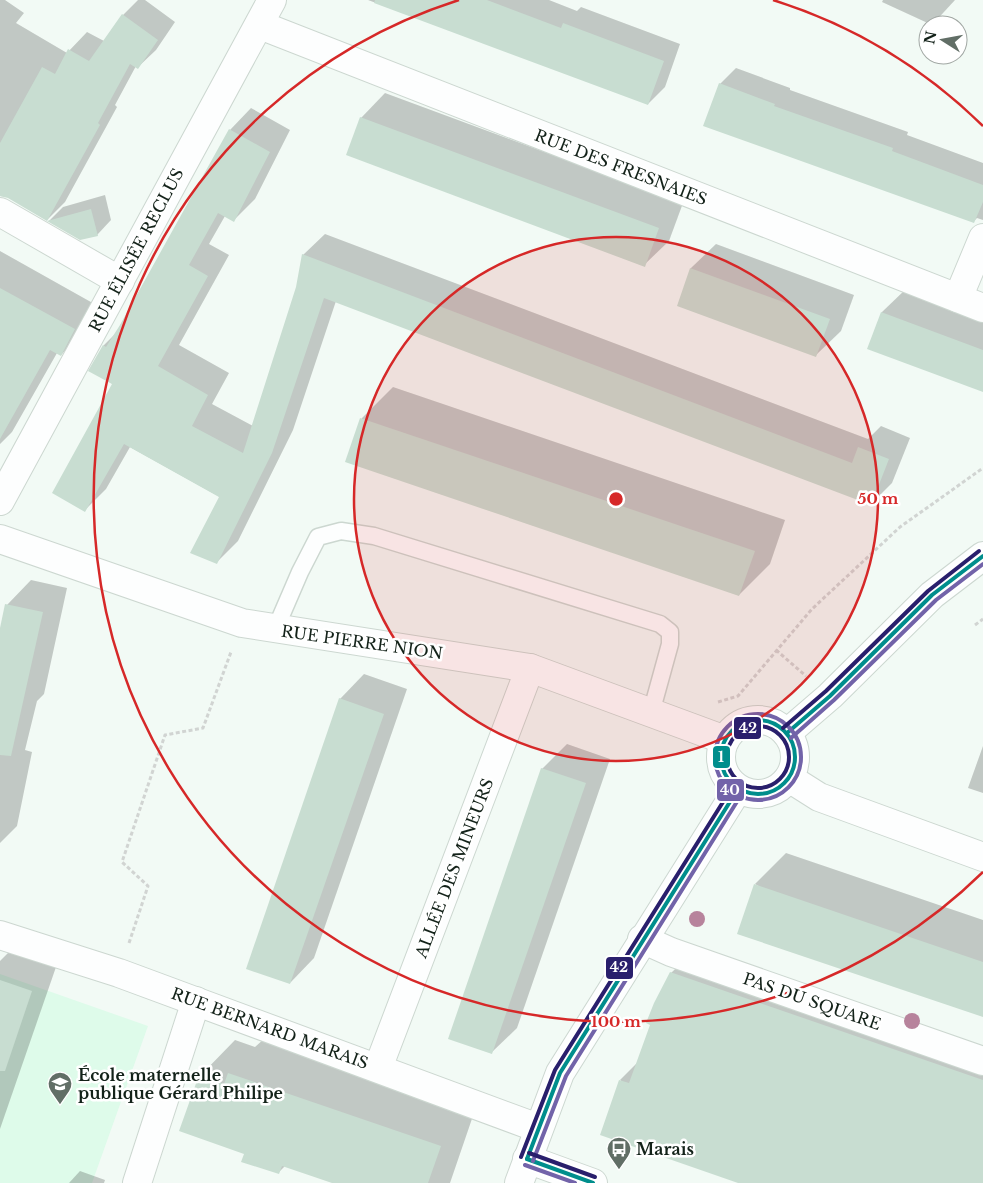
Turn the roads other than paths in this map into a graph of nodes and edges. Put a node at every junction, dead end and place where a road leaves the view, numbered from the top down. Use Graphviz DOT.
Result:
graph roads {
  1 [pos="272,0"];
  2 [pos="260,25"];
  3 [pos="0,212"];
  4 [pos="983,238"];
  5 [pos="120,281"];
  6 [pos="971,303"];
  7 [pos="0,501"];
  8 [pos="0,539"];
  9 [pos="983,556"];
  10 [pos="275,630"];
  11 [pos="530,668"];
  12 [pos="652,713"];
  13 [pos="787,733"];
  14 [pos="725,740"];
  15 [pos="789,778"];
  16 [pos="738,789"];
  17 [pos="983,857"];
  18 [pos="0,935"];
  19 [pos="642,940"];
  20 [pos="196,1001"];
  21 [pos="983,1060"];
  22 [pos="378,1068"];
  23 [pos="538,1128"];
  24 [pos="523,1171"];
  25 [pos="137,1183"];
  26 [pos="593,1183"];
  1 -- 2 [label="street, RUE ÉLISÉE RECLUS"];
  2 -- 5 [label="street, RUE ÉLISÉE RECLUS"];
  2 -- 6 [label="street, RUE DES FRESNAIES"];
  3 -- 5 [label="street"];
  4 -- 6 [label="street"];
  5 -- 7 [label="street, RUE ÉLISÉE RECLUS"];
  8 -- 10 [label="street, RUE PIERRE NION"];
  9 -- 13 [label="street"];
  10 -- 11 [label="street, RUE PIERRE NION"];
  10 -- 12 [label="lane"];
  11 -- 12 [label="street, RUE PIERRE NION"];
  11 -- 22 [label="street, ALLÉE DES MINEURS"];
  12 -- 14 [label="street, RUE PIERRE NION"];
  13 -- 14 [label="street"];
  13 -- 15 [label="street"];
  14 -- 16 [label="street"];
  15 -- 16 [label="street"];
  15 -- 17 [label="street"];
  16 -- 19 [label="street"];
  18 -- 20 [label="street, RUE BERNARD MARAIS"];
  19 -- 21 [label="street, PAS DU SQUARE"];
  19 -- 23 [label="street"];
  20 -- 22 [label="street, RUE BERNARD MARAIS"];
  20 -- 25 [label="street"];
  22 -- 23 [label="street, RUE BERNARD MARAIS"];
  23 -- 24 [label="street"];
  24 -- 26 [label="street"];
}
